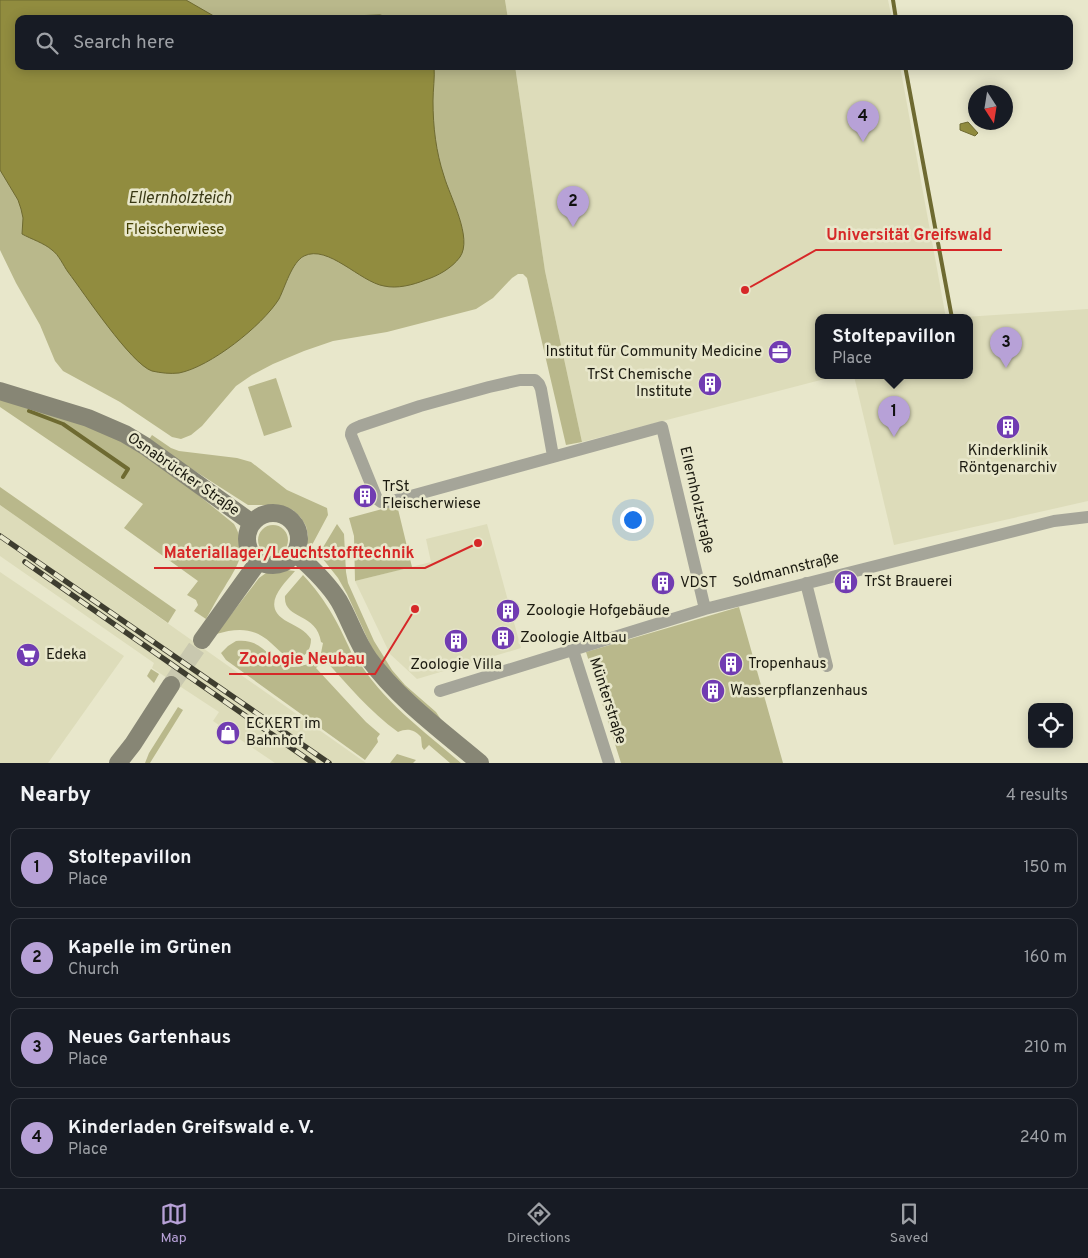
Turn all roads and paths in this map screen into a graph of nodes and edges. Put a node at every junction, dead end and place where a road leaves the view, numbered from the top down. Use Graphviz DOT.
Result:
graph roads {
  1 [pos="0,391"];
  2 [pos="553,456"];
  3 [pos="1088,517"];
  4 [pos="252,523"];
  5 [pos="295,553"];
  6 [pos="258,562"];
  7 [pos="806,583"];
  8 [pos="705,609"];
  9 [pos="202,640"];
  10 [pos="573,650"];
  11 [pos="827,666"];
  12 [pos="171,685"];
  13 [pos="440,691"];
  14 [pos="118,763"];
  15 [pos="480,763"];
  16 [pos="610,763"];
  1 -- 4 [label="main road, Osnabrücker Straße"];
  2 -- 2 [label="street"];
  2 -- 8 [label="street, Ellernholzstraße"];
  3 -- 7 [label="street, Soldmannstraße"];
  4 -- 5 [label="main road, Osnabrücker Straße"];
  4 -- 6 [label="main road, Osnabrücker Straße"];
  5 -- 6 [label="main road"];
  5 -- 15 [label="main road"];
  6 -- 9 [label="main road"];
  7 -- 8 [label="street, Soldmannstraße"];
  7 -- 11 [label="street"];
  8 -- 10 [label="street, Soldmannstraße"];
  10 -- 13 [label="street, Soldmannstraße"];
  10 -- 16 [label="street, Münterstraße"];
  12 -- 14 [label="main road"];
}
